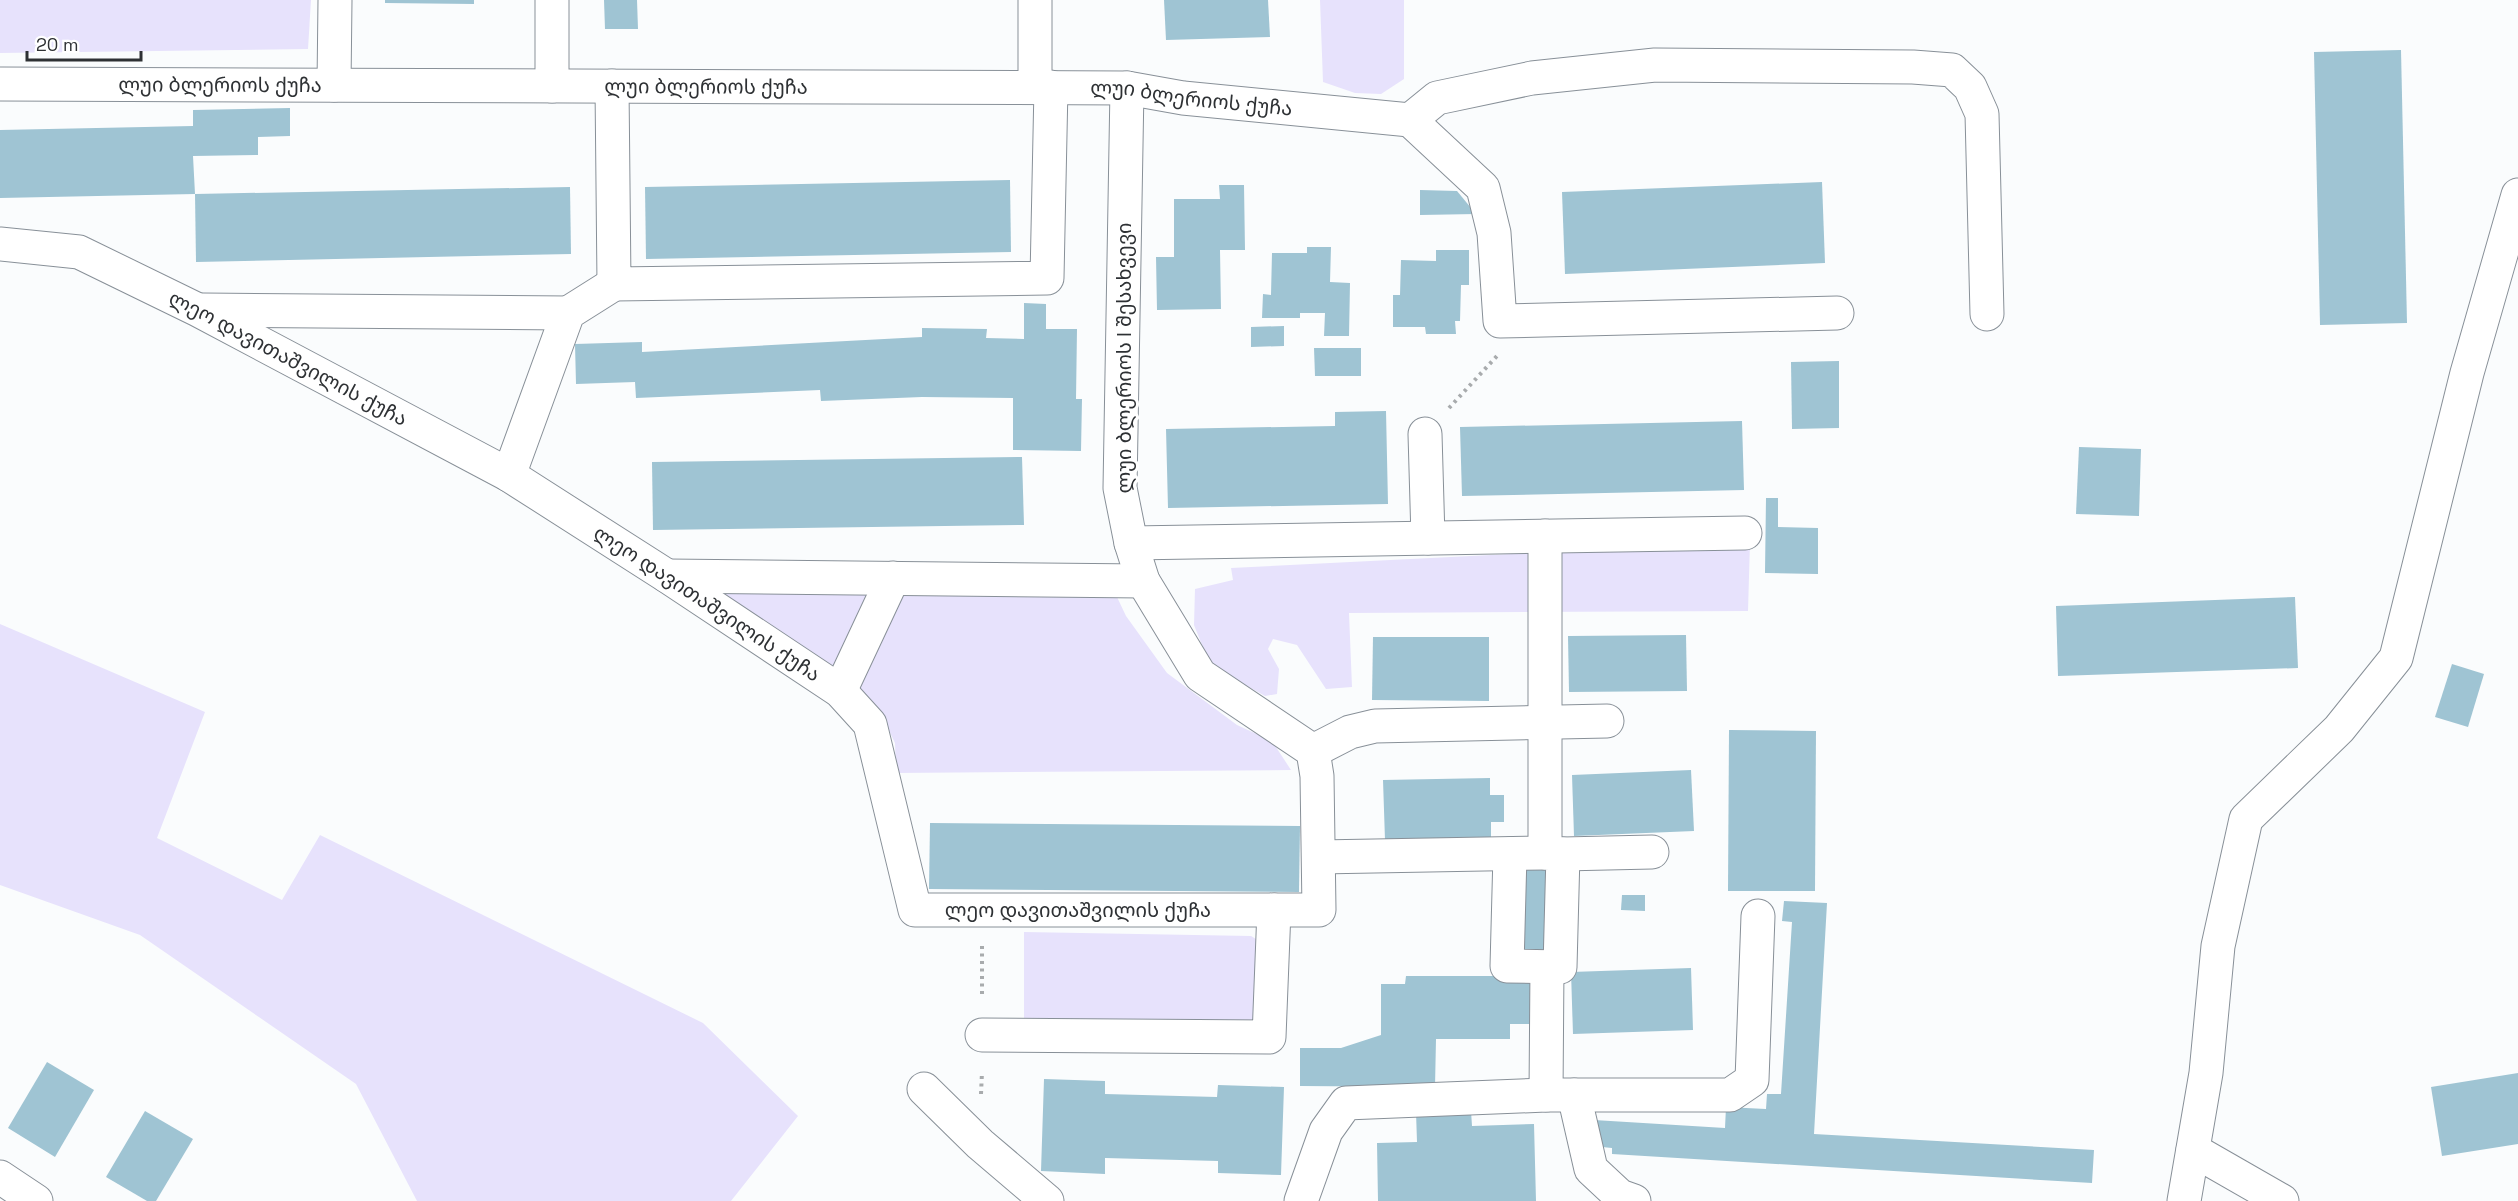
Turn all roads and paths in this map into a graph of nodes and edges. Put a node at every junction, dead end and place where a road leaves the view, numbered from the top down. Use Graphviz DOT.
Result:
graph roads {
  1 [pos="335,0"];
  2 [pos="552,0"];
  3 [pos="1035,0"];
  4 [pos="0,84"];
  5 [pos="334,85"];
  6 [pos="552,86"];
  7 [pos="612,86"];
  8 [pos="1043,87"];
  9 [pos="1127,88"];
  10 [pos="1410,120"];
  11 [pos="2518,195"];
  12 [pos="0,244"];
  13 [pos="614,284"];
  14 [pos="198,310"];
  15 [pos="568,313"];
  16 [pos="1838,313"];
  17 [pos="1987,314"];
  18 [pos="1500,321"];
  19 [pos="1425,434"];
  20 [pos="508,476"];
  21 [pos="1745,533"];
  22 [pos="1545,536"];
  23 [pos="1428,538"];
  24 [pos="1131,543"];
  25 [pos="667,576"];
  26 [pos="893,578"];
  27 [pos="1143,581"];
  28 [pos="840,691"];
  29 [pos="1607,721"];
  30 [pos="1545,722"];
  31 [pos="1313,751"];
  32 [pos="1652,852"];
  33 [pos="1554,853"];
  34 [pos="1510,854"];
  35 [pos="1320,856"];
  36 [pos="1274,909"];
  37 [pos="1758,916"];
  38 [pos="1547,967"];
  39 [pos="982,1035"];
  40 [pos="924,1089"];
  41 [pos="1560,1095"];
  42 [pos="2193,1150"];
  43 [pos="0,1178"];
  44 [pos="36,1201"];
  45 [pos="1047,1201"];
  46 [pos="1301,1201"];
  47 [pos="1634,1201"];
  48 [pos="2184,1201"];
  49 [pos="2282,1201"];
  1 -- 5 [label="street"];
  2 -- 6 [label="street"];
  3 -- 8 [label="street"];
  4 -- 5 [label="street, ლუი ბლერიოს ქუჩა"];
  5 -- 6 [label="street, ლუი ბლერიოს ქუჩა"];
  6 -- 7 [label="street, ლუი ბლერიოს ქუჩა"];
  7 -- 8 [label="street, ლუი ბლერიოს ქუჩა"];
  7 -- 13 [label="street"];
  8 -- 9 [label="street, ლუი ბლერიოს ქუჩა"];
  8 -- 13 [label="street"];
  9 -- 10 [label="street, ლუი ბლერიოს ქუჩა"];
  9 -- 24 [label="street, ლუი ბლერიოს I შესახვევი"];
  10 -- 17 [label="street"];
  10 -- 18 [label="street"];
  11 -- 42 [label="street"];
  12 -- 14 [label="street, ლეო დავითაშვილის ქუჩა"];
  13 -- 15 [label="street"];
  14 -- 15 [label="street"];
  14 -- 20 [label="street, ლეო დავითაშვილის ქუჩა"];
  15 -- 20 [label="street"];
  16 -- 18 [label="street"];
  18 -- 19 [label="path"];
  19 -- 23 [label="street"];
  20 -- 25 [label="street, ლეო დავითაშვილის ქუჩა"];
  21 -- 22 [label="street"];
  22 -- 23 [label="street"];
  22 -- 30 [label="street"];
  23 -- 24 [label="street"];
  24 -- 27 [label="street, ლუი ბლერიოს I შესახვევი"];
  25 -- 26 [label="street"];
  25 -- 28 [label="street, ლეო დავითაშვილის ქუჩა"];
  26 -- 27 [label="street"];
  26 -- 28 [label="street"];
  27 -- 31 [label="street, ლუი ბლერიოს I შესახვევი"];
  28 -- 36 [label="street, ლეო დავითაშვილის ქუჩა"];
  29 -- 30 [label="street"];
  30 -- 31 [label="street"];
  30 -- 33 [label="street"];
  31 -- 35 [label="street"];
  32 -- 33 [label="street"];
  33 -- 34 [label="street"];
  33 -- 38 [label="street"];
  34 -- 35 [label="street"];
  34 -- 38 [label="street"];
  35 -- 36 [label="street, ლეო დავითაშვილის ქუჩა"];
  36 -- 39 [label="street"];
  37 -- 41 [label="street"];
  38 -- 41 [label="street"];
  40 -- 45 [label="street"];
  41 -- 46 [label="street"];
  41 -- 47 [label="street"];
  42 -- 48 [label="street"];
  42 -- 49 [label="street"];
  43 -- 44 [label="street"];
}
